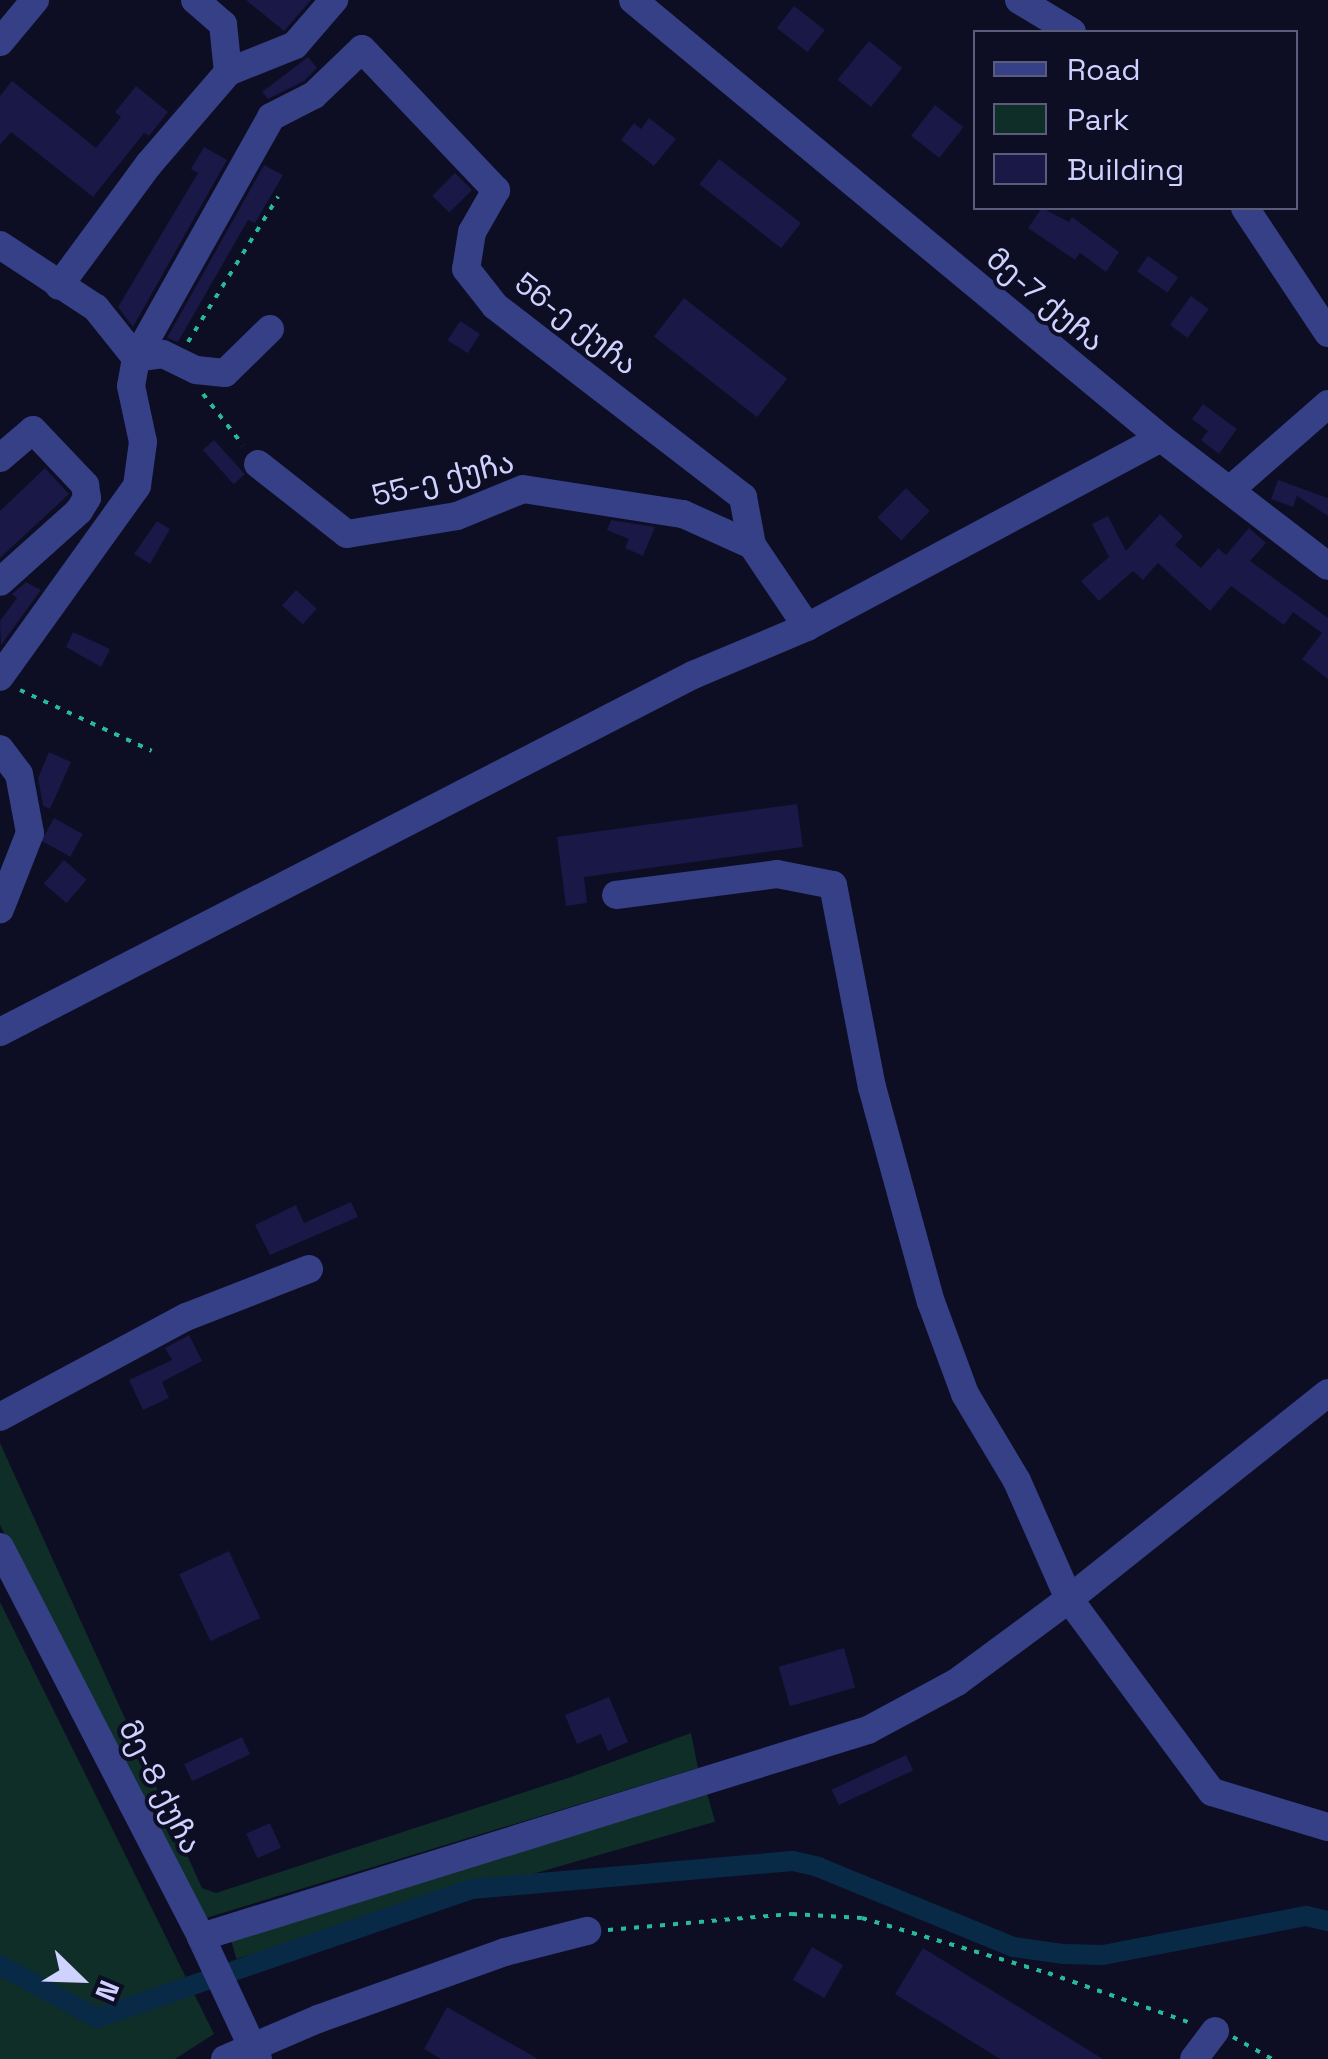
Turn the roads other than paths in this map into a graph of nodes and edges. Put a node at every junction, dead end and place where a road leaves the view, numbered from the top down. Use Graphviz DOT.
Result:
graph roads {
  1 [pos="35,0"];
  2 [pos="195,0"];
  3 [pos="633,0"];
  4 [pos="1020,0"];
  5 [pos="331,1"];
  6 [pos="1069,30"];
  7 [pos="0,42"];
  8 [pos="228,72"];
  9 [pos="1246,210"];
  10 [pos="0,245"];
  11 [pos="60,286"];
  12 [pos="270,329"];
  13 [pos="1328,333"];
  14 [pos="136,358"];
  15 [pos="1328,404"];
  16 [pos="1161,438"];
  17 [pos="0,458"];
  18 [pos="258,464"];
  19 [pos="1231,489"];
  20 [pos="752,545"];
  21 [pos="1328,566"];
  22 [pos="0,582"];
  23 [pos="807,626"];
  24 [pos="8,683"];
  25 [pos="0,749"];
  26 [pos="616,895"];
  27 [pos="1,904"];
  28 [pos="0,1032"];
  29 [pos="310,1270"];
  30 [pos="1328,1392"];
  31 [pos="0,1417"];
  32 [pos="0,1547"];
  33 [pos="1069,1599"];
  34 [pos="1328,1827"];
  35 [pos="588,1931"];
  36 [pos="201,1937"];
  37 [pos="1214,2032"];
  38 [pos="256,2054"];
  39 [pos="225,2059"];
  40 [pos="1194,2059"];
  1 -- 7 [label="street"];
  2 -- 8 [label="street"];
  3 -- 16 [label="street, მე-7 ქუჩა"];
  4 -- 6 [label="street"];
  5 -- 8 [label="street"];
  8 -- 11 [label="street"];
  9 -- 13 [label="street"];
  10 -- 11 [label="street"];
  11 -- 14 [label="street"];
  12 -- 14 [label="street"];
  14 -- 20 [label="street, 56-ე ქუჩა"];
  14 -- 24 [label="street"];
  15 -- 19 [label="street"];
  16 -- 19 [label="street, მე-7 ქუჩა"];
  16 -- 23 [label="street"];
  17 -- 22 [label="street"];
  18 -- 20 [label="street, 55-ე ქუჩა"];
  19 -- 21 [label="street, მე-7 ქუჩა"];
  20 -- 23 [label="street"];
  23 -- 28 [label="street"];
  25 -- 27 [label="street"];
  26 -- 33 [label="street"];
  29 -- 31 [label="street"];
  30 -- 33 [label="street"];
  32 -- 36 [label="street, მე-8 ქუჩა"];
  33 -- 34 [label="street"];
  33 -- 36 [label="street"];
  35 -- 38 [label="street"];
  36 -- 38 [label="street, მე-8 ქუჩა"];
  37 -- 40 [label="street"];
  38 -- 39 [label="street"];
}
